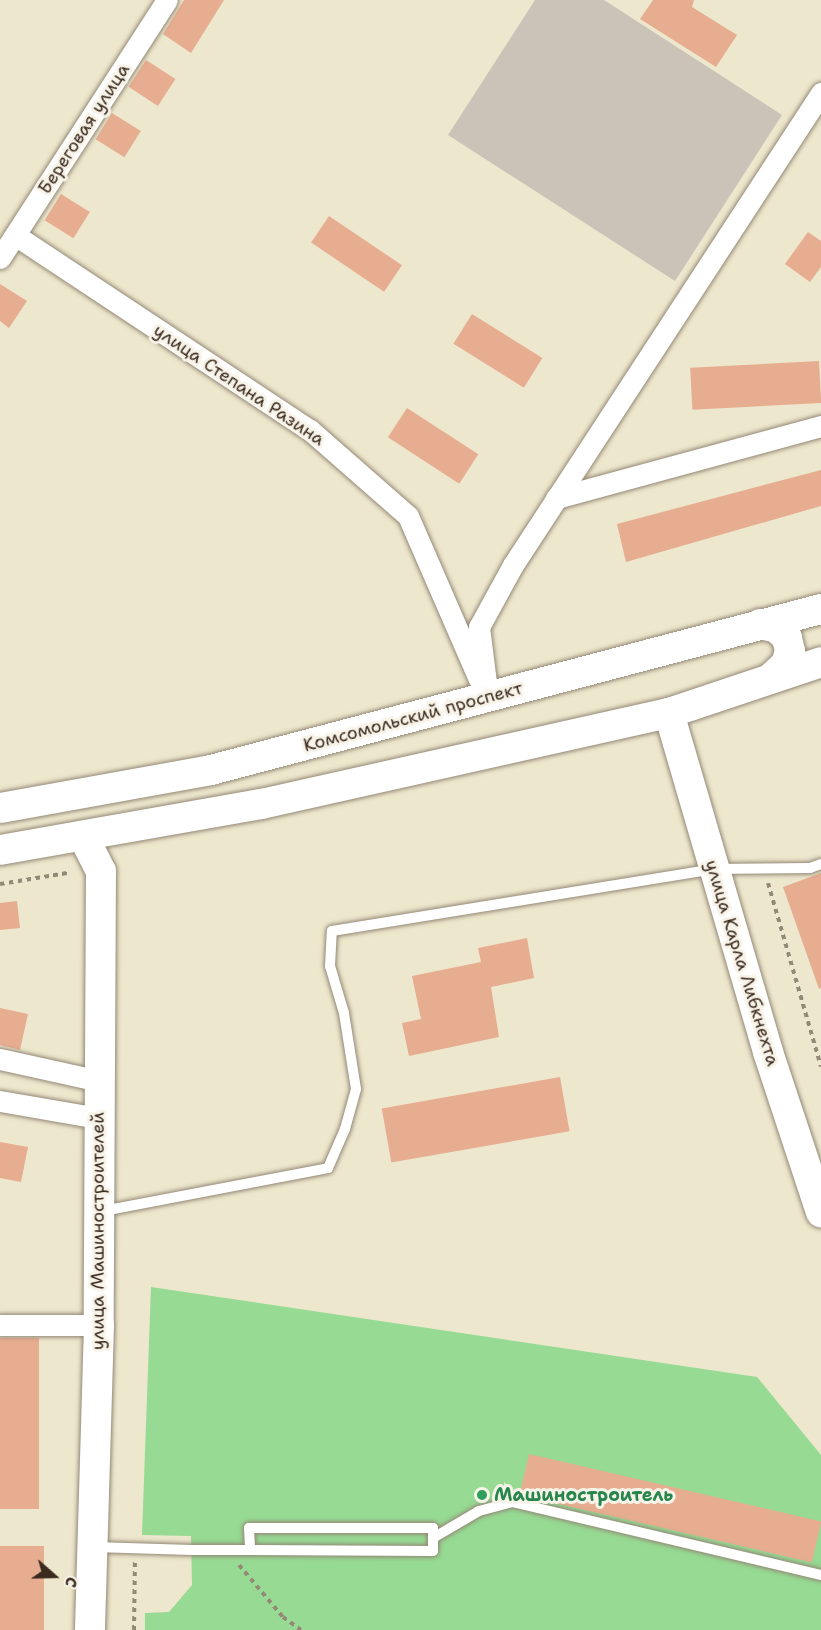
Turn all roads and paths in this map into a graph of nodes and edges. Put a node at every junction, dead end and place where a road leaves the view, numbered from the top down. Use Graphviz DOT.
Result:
graph roads {
  1 [pos="167,0"];
  2 [pos="821,93"];
  3 [pos="15,236"];
  4 [pos="0,258"];
  5 [pos="821,426"];
  6 [pos="556,498"];
  7 [pos="821,609"];
  8 [pos="760,624"];
  9 [pos="821,662"];
  10 [pos="772,677"];
  11 [pos="488,698"];
  12 [pos="669,713"];
  13 [pos="255,758"];
  14 [pos="211,770"];
  15 [pos="261,804"];
  16 [pos="0,808"];
  17 [pos="220,812"];
  18 [pos="83,836"];
  19 [pos="0,850"];
  20 [pos="821,864"];
  21 [pos="764,868"];
  22 [pos="713,869"];
  23 [pos="67,873"];
  24 [pos="0,884"];
  25 [pos="0,1059"];
  26 [pos="821,1066"];
  27 [pos="99,1081"];
  28 [pos="0,1101"];
  29 [pos="98,1118"];
  30 [pos="99,1212"];
  31 [pos="821,1212"];
  32 [pos="0,1325"];
  33 [pos="99,1325"];
  34 [pos="433,1538"];
  35 [pos="94,1547"];
  36 [pos="135,1550"];
  37 [pos="227,1550"];
  38 [pos="250,1550"];
  39 [pos="821,1575"];
  40 [pos="90,1630"];
  41 [pos="134,1630"];
  42 [pos="301,1630"];
  1 -- 3 [label="street, Береговая улица"];
  2 -- 6 [label="street"];
  3 -- 4 [label="street, Береговая улица"];
  3 -- 11 [label="street, улица Степана Разина"];
  5 -- 6 [label="street"];
  6 -- 11 [label="street"];
  7 -- 8 [label="main road, Комсомольский проспект"];
  8 -- 10 [label="main road"];
  8 -- 11 [label="main road, Комсомольский проспект"];
  9 -- 10 [label="main road"];
  10 -- 12 [label="main road"];
  11 -- 13 [label="main road, Комсомольский проспект"];
  12 -- 15 [label="main road"];
  12 -- 22 [label="main road, улица Карла Либкнехта"];
  13 -- 14 [label="main road, Комсомольский проспект"];
  13 -- 15 [label="main road"];
  14 -- 16 [label="main road, Комсомольский проспект"];
  14 -- 17 [label="main road"];
  15 -- 17 [label="main road"];
  17 -- 18 [label="main road"];
  18 -- 19 [label="main road"];
  18 -- 27 [label="main road, улица Машиностроителей"];
  20 -- 21 [label="lane"];
  21 -- 22 [label="lane"];
  21 -- 26 [label="path"];
  22 -- 30 [label="lane"];
  22 -- 31 [label="main road, улица Карла Либкнехта"];
  23 -- 24 [label="path"];
  25 -- 27 [label="street"];
  27 -- 29 [label="main road, улица Машиностроителей"];
  28 -- 29 [label="street"];
  29 -- 30 [label="main road, улица Машиностроителей"];
  30 -- 33 [label="main road, улица Машиностроителей"];
  32 -- 33 [label="street"];
  33 -- 35 [label="main road, улица Машиностроителей"];
  34 -- 38 [label="lane"];
  34 -- 38 [label="lane"];
  34 -- 39 [label="lane"];
  35 -- 36 [label="lane"];
  35 -- 40 [label="main road, улица Машиностроителей"];
  36 -- 37 [label="lane"];
  36 -- 41 [label="path"];
  37 -- 38 [label="lane"];
  37 -- 42 [label="path"];
}
